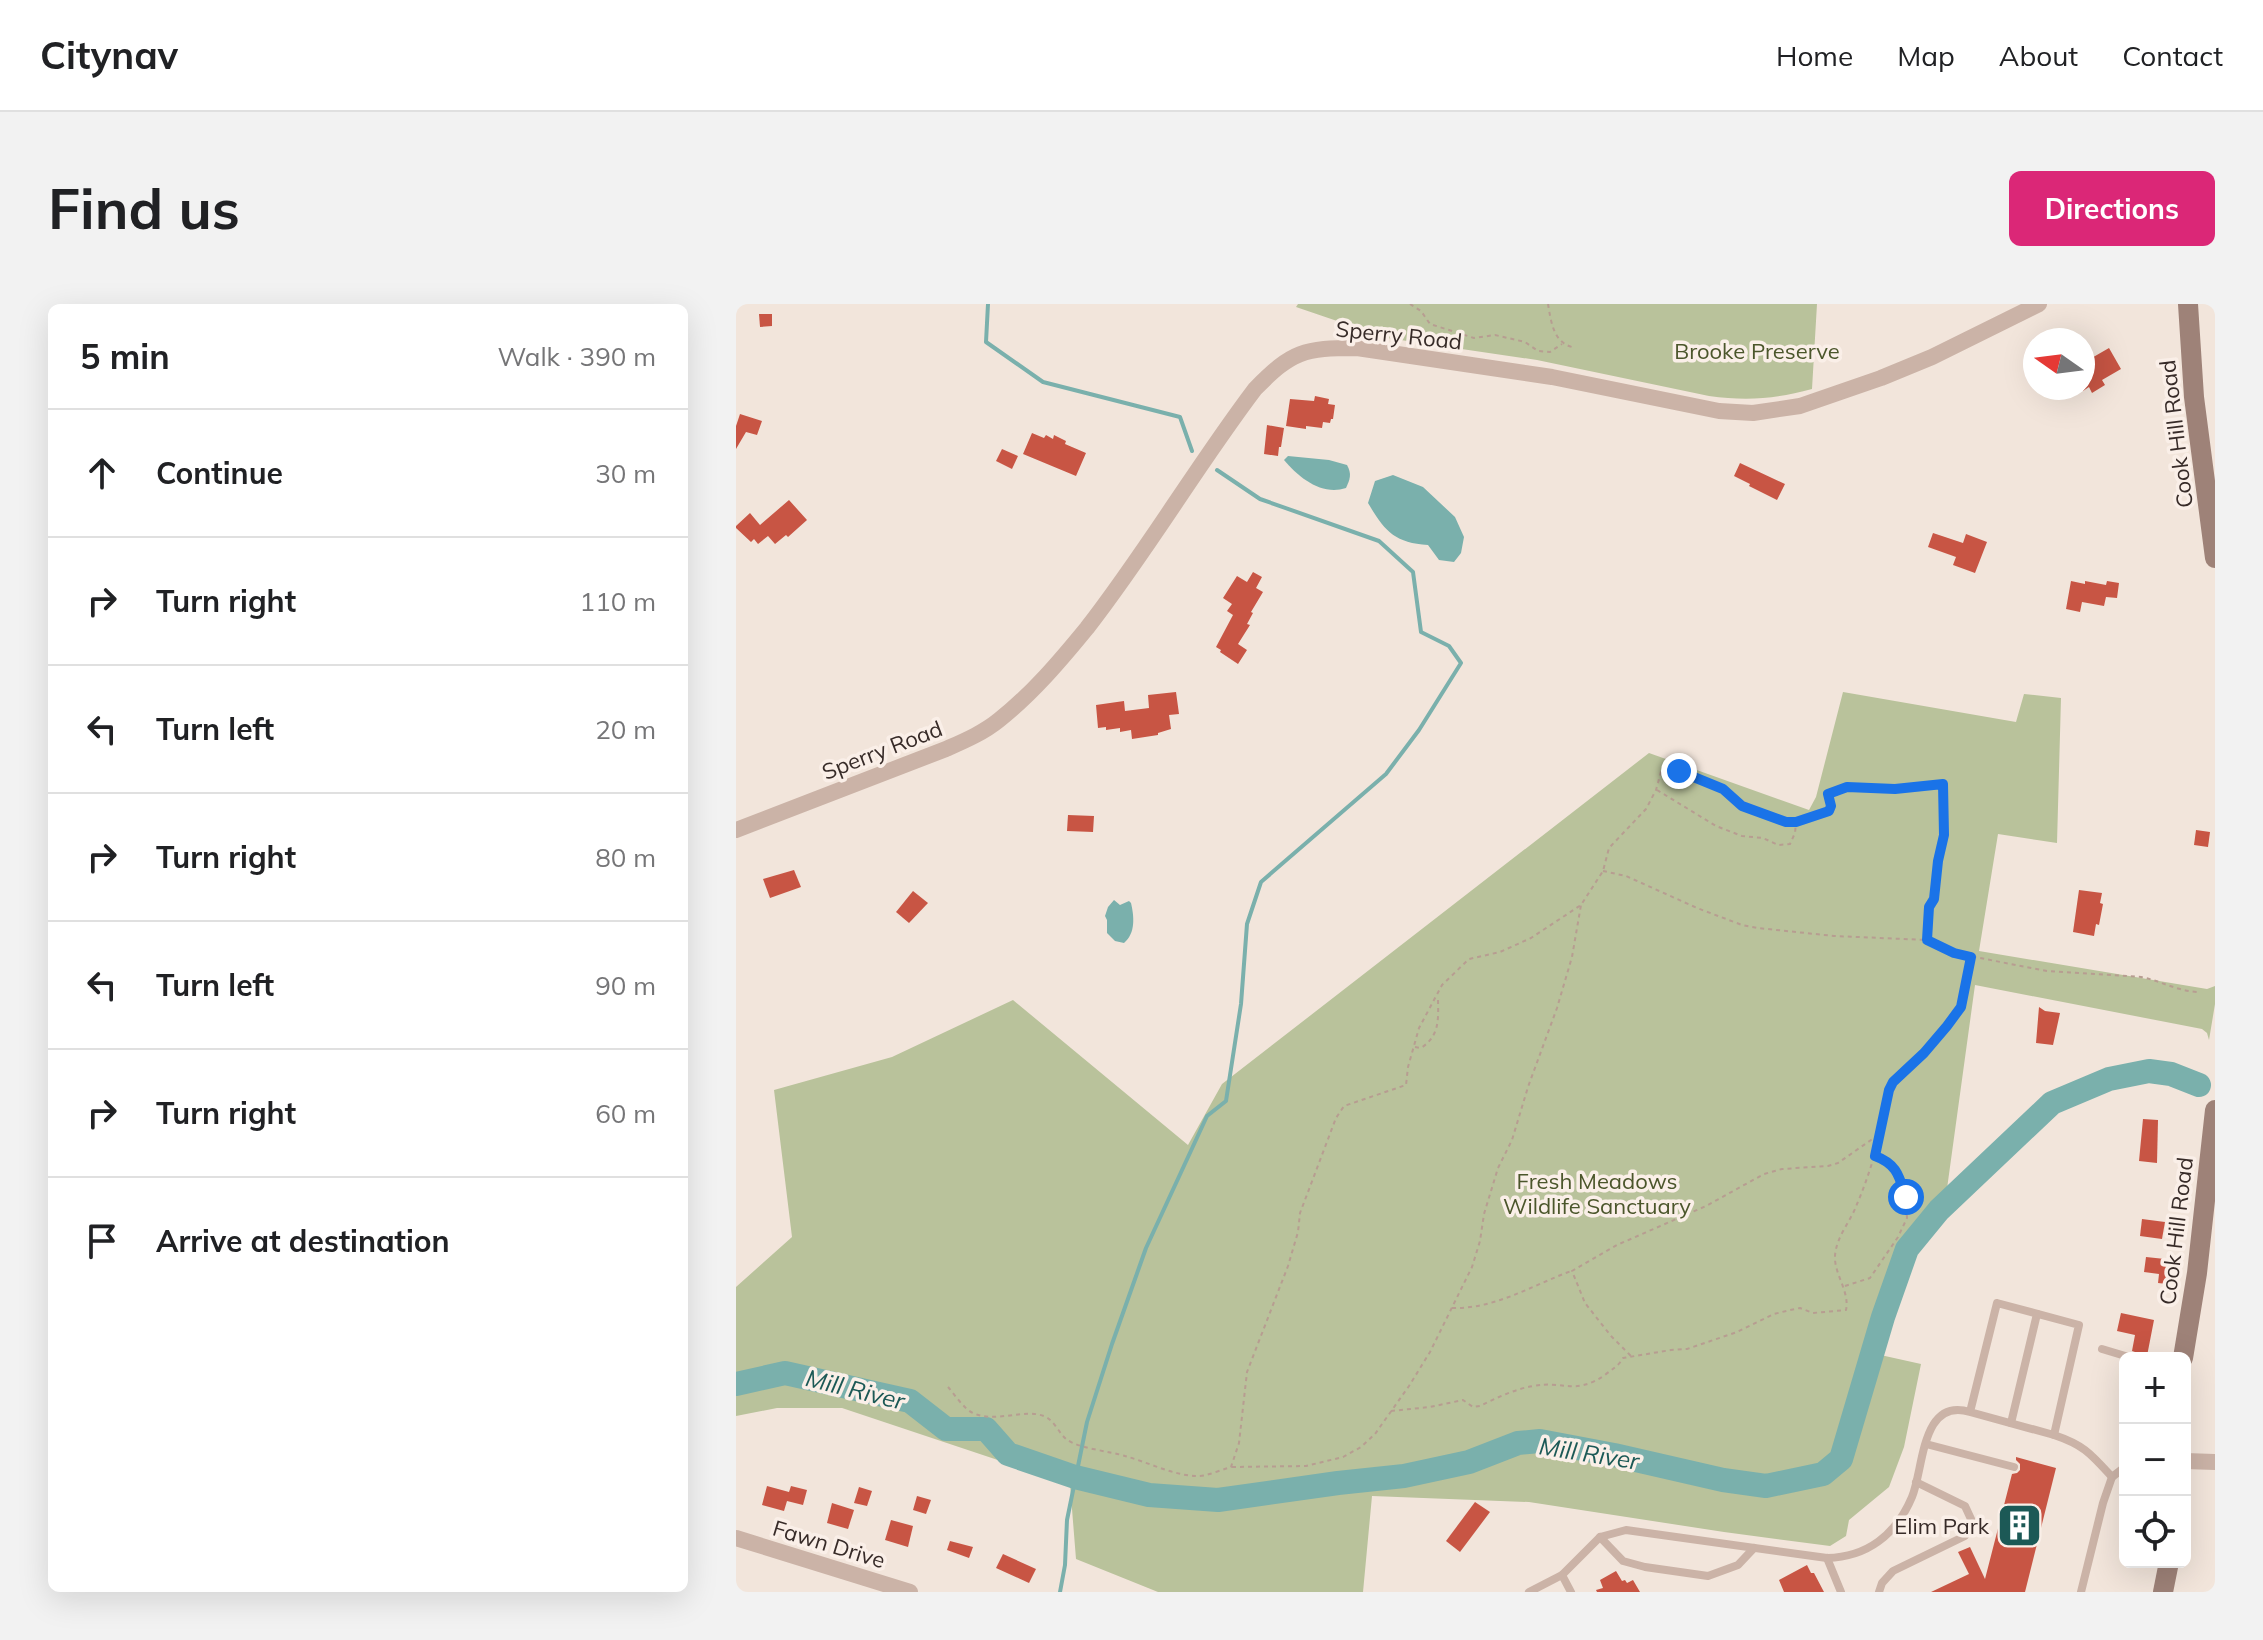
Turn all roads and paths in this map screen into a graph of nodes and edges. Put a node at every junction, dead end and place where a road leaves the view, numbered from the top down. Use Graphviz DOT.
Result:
graph roads {
  1 [pos="1410,304"];
  2 [pos="1548,304"];
  3 [pos="2039,304"];
  4 [pos="2188,304"];
  5 [pos="1562,344"];
  6 [pos="1572,347"];
  7 [pos="2215,558"];
  8 [pos="1656,790"];
  9 [pos="1796,822"];
  10 [pos="736,830"];
  11 [pos="1603,871"];
  12 [pos="1581,905"];
  13 [pos="1927,940"];
  14 [pos="1971,957"];
  15 [pos="2198,992"];
  16 [pos="1438,994"];
  17 [pos="1413,1047"];
  18 [pos="2215,1110"];
  19 [pos="1881,1133"];
  20 [pos="1875,1156"];
  21 [pos="1572,1271"];
  22 [pos="1844,1287"];
  23 [pos="1451,1308"];
  24 [pos="2037,1314"];
  25 [pos="2102,1349"];
  26 [pos="2184,1352"];
  27 [pos="2119,1354"];
  28 [pos="1631,1356"];
  29 [pos="948,1387"];
  30 [pos="1391,1411"];
  31 [pos="1970,1412"];
  32 [pos="2011,1423"];
  33 [pos="2054,1435"];
  34 [pos="1926,1444"];
  35 [pos="2191,1461"];
  36 [pos="2215,1462"];
  37 [pos="1231,1467"];
  38 [pos="2014,1467"];
  39 [pos="2119,1472"];
  40 [pos="2112,1477"];
  41 [pos="1916,1482"];
  42 [pos="1600,1537"];
  43 [pos="736,1538"];
  44 [pos="1754,1548"];
  45 [pos="1827,1558"];
  46 [pos="2168,1568"];
  47 [pos="1562,1575"];
  48 [pos="910,1592"];
  49 [pos="1529,1592"];
  50 [pos="1571,1592"];
  51 [pos="1841,1592"];
  52 [pos="1879,1592"];
  53 [pos="2081,1592"];
  54 [pos="2163,1592"];
  1 -- 5 [label="path"];
  2 -- 5 [label="path"];
  3 -- 10 [label="street, Sperry Road"];
  4 -- 7 [label="street, Cook Hill Road"];
  5 -- 6 [label="path"];
  8 -- 9 [label="path"];
  8 -- 9 [label="path"];
  8 -- 11 [label="path"];
  9 -- 13 [label="path"];
  11 -- 12 [label="path"];
  11 -- 13 [label="path"];
  12 -- 16 [label="path"];
  12 -- 23 [label="path"];
  13 -- 14 [label="path"];
  14 -- 15 [label="path"];
  14 -- 19 [label="path"];
  16 -- 17 [label="path"];
  16 -- 17 [label="path"];
  17 -- 37 [label="path"];
  18 -- 26 [label="street, Cook Hill Road"];
  19 -- 20 [label="path"];
  19 -- 21 [label="path"];
  20 -- 22 [label="path"];
  20 -- 22 [label="path"];
  21 -- 23 [label="path"];
  21 -- 28 [label="path"];
  22 -- 28 [label="path"];
  23 -- 30 [label="path"];
  24 -- 31 [label="lane"];
  24 -- 32 [label="lane"];
  24 -- 33 [label="lane"];
  25 -- 27 [label="lane"];
  28 -- 30 [label="path"];
  29 -- 37 [label="path"];
  30 -- 37 [label="path"];
  31 -- 32 [label="lane"];
  31 -- 34 [label="lane"];
  32 -- 33 [label="lane"];
  33 -- 40 [label="lane"];
  34 -- 38 [label="lane"];
  34 -- 41 [label="lane"];
  35 -- 36 [label="street"];
  39 -- 40 [label="lane"];
  40 -- 53 [label="lane"];
  41 -- 45 [label="lane"];
  41 -- 52 [label="lane"];
  42 -- 44 [label="lane"];
  42 -- 44 [label="lane"];
  42 -- 47 [label="lane"];
  43 -- 48 [label="street, Fawn Drive"];
  44 -- 45 [label="lane"];
  45 -- 51 [label="lane"];
  46 -- 54 [label="street"];
  47 -- 49 [label="lane"];
  47 -- 50 [label="lane"];
}
